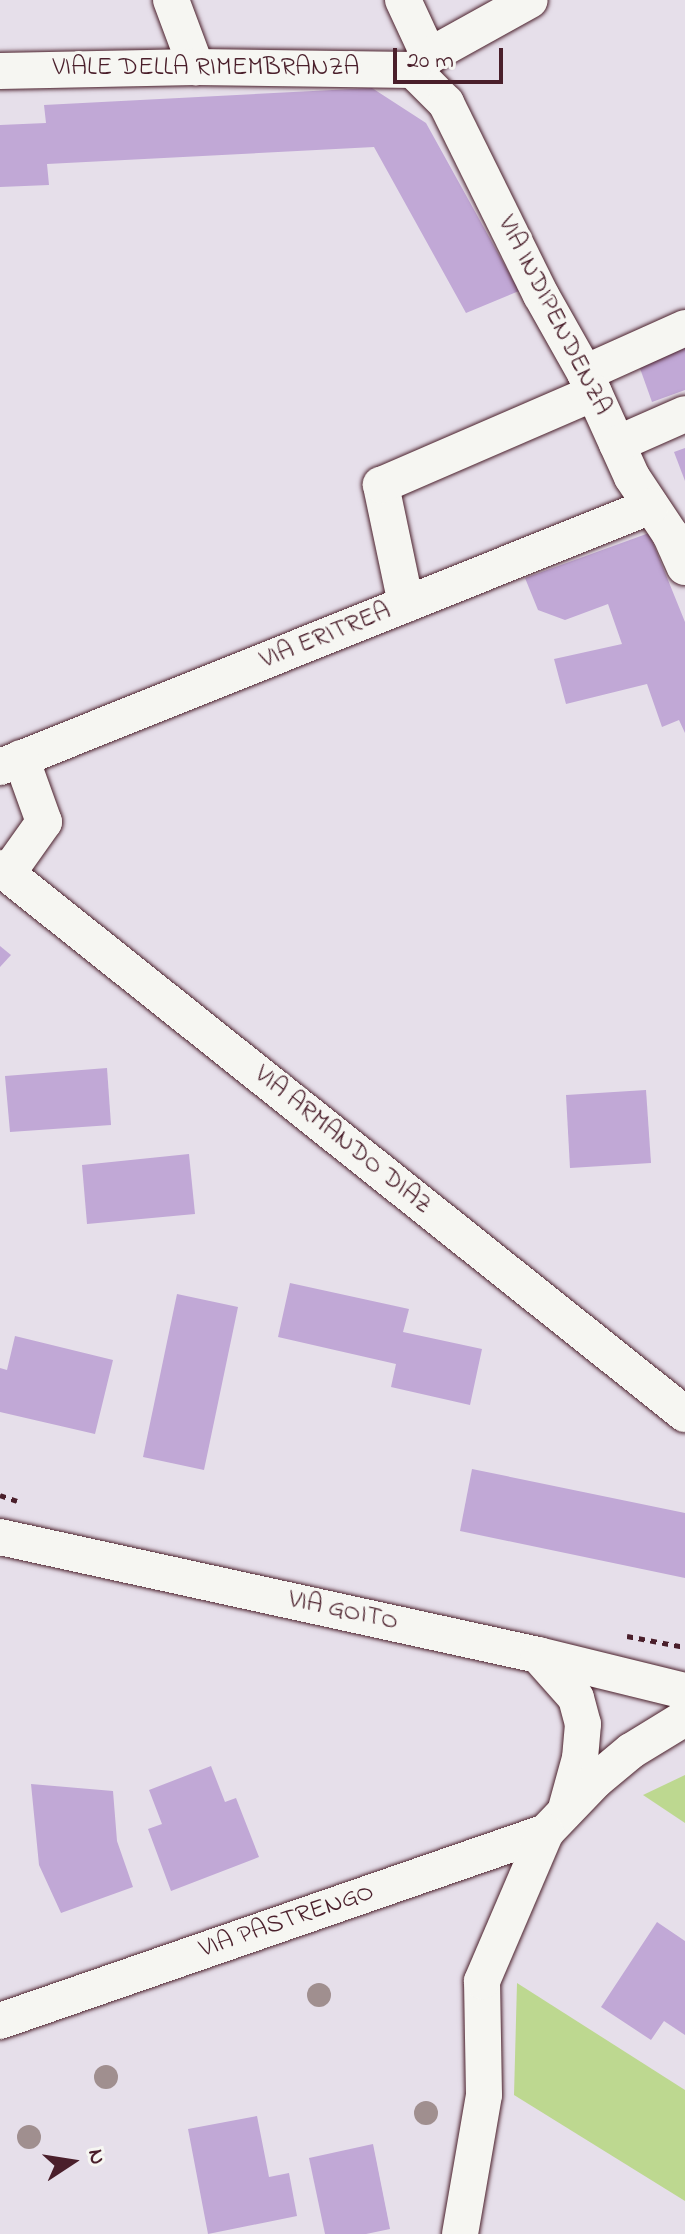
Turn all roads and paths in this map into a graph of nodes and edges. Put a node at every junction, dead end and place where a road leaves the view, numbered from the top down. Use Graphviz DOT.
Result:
graph roads {
  1 [pos="171,0"];
  2 [pos="403,0"];
  3 [pos="530,0"];
  4 [pos="421,63"];
  5 [pos="196,67"];
  6 [pos="0,71"];
  7 [pos="685,328"];
  8 [pos="589,383"];
  9 [pos="685,414"];
  10 [pos="617,444"];
  11 [pos="651,506"];
  12 [pos="685,567"];
  13 [pos="406,604"];
  14 [pos="10,762"];
  15 [pos="4,871"];
  16 [pos="685,1414"];
  17 [pos="0,1537"];
  18 [pos="538,1655"];
  19 [pos="685,1691"];
  20 [pos="685,1718"];
  21 [pos="556,1822"];
  22 [pos="0,2021"];
  23 [pos="460,2234"];
  1 -- 5 [label="street"];
  2 -- 4 [label="street"];
  3 -- 4 [label="street"];
  4 -- 5 [label="street, VIALE DELLA RIMEMBRANZA"];
  4 -- 8 [label="street, VIA INDIPENDENZA"];
  5 -- 6 [label="street, VIALE DELLA RIMEMBRANZA"];
  7 -- 8 [label="street"];
  8 -- 10 [label="street, VIA INDIPENDENZA"];
  8 -- 13 [label="street"];
  9 -- 10 [label="street"];
  10 -- 11 [label="street, VIA INDIPENDENZA"];
  11 -- 12 [label="street, VIA INDIPENDENZA"];
  11 -- 13 [label="street, VIA ERITREA"];
  13 -- 14 [label="street, VIA ERITREA"];
  14 -- 15 [label="street"];
  15 -- 16 [label="street, VIA ARMANDO DIAZ"];
  17 -- 18 [label="street, VIA GOITO"];
  18 -- 19 [label="street, VIA GOITO"];
  18 -- 21 [label="street"];
  20 -- 21 [label="street, VIA PASTRENGO"];
  21 -- 22 [label="street, VIA PASTRENGO"];
  21 -- 23 [label="street"];
}
